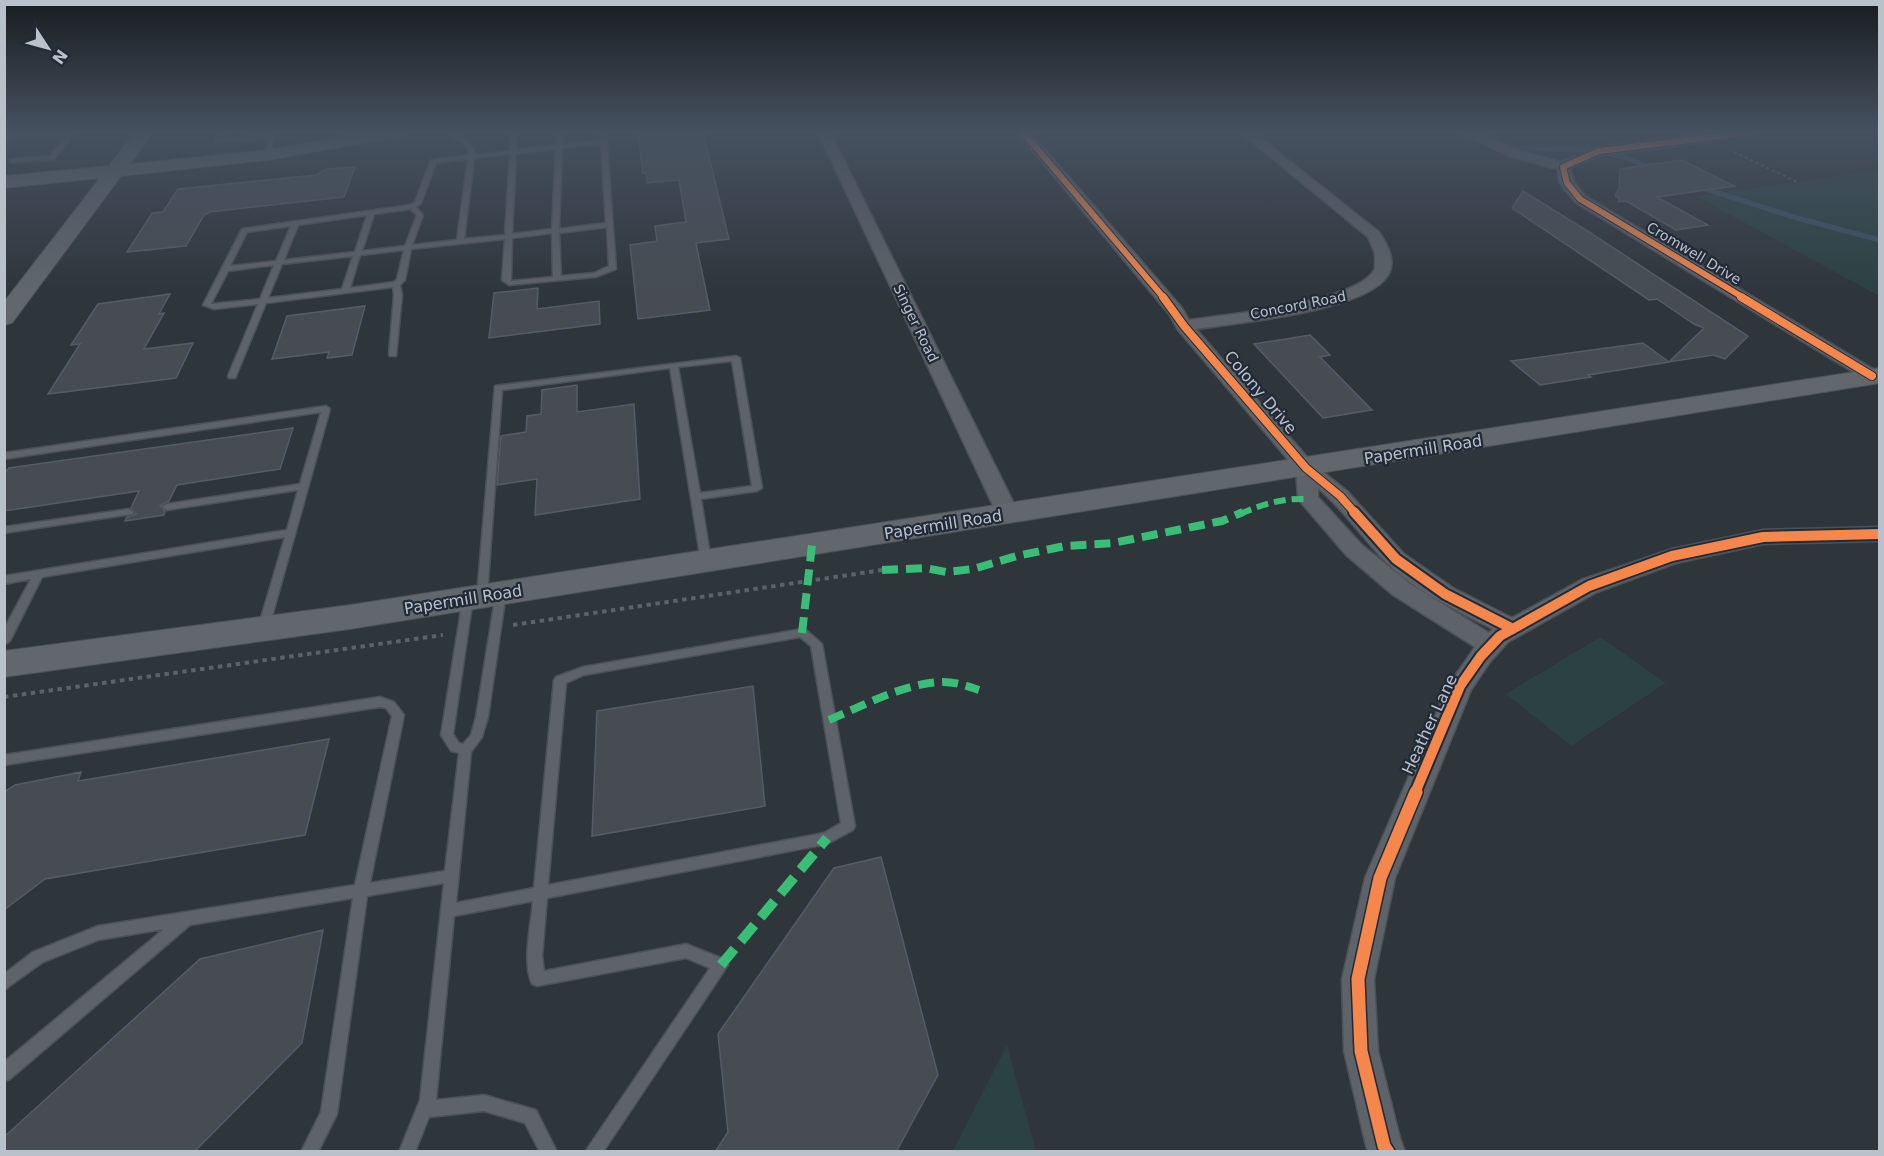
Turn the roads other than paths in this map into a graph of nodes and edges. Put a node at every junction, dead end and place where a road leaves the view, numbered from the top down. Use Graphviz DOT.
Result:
graph roads {
  1 [pos="103,186"];
  2 [pos="424,186"];
  3 [pos="467,186"];
  4 [pos="511,186"];
  5 [pos="557,186"];
  6 [pos="607,186"];
  7 [pos="850,186"];
  8 [pos="1069,186"];
  9 [pos="1313,186"];
  10 [pos="1569,186"];
  11 [pos="412,207"];
  12 [pos="371,214"];
  13 [pos="296,222"];
  14 [pos="610,225"];
  15 [pos="555,231"];
  16 [pos="508,236"];
  17 [pos="460,240"];
  18 [pos="408,247"];
  19 [pos="358,253"];
  20 [pos="277,263"];
  21 [pos="225,269"];
  22 [pos="557,279"];
  23 [pos="396,284"];
  24 [pos="345,290"];
  25 [pos="262,301"];
  26 [pos="4,318"];
  27 [pos="1184,326"];
  28 [pos="393,354"];
  29 [pos="674,365"];
  30 [pos="232,376"];
  31 [pos="1876,376"];
  32 [pos="4,456"];
  33 [pos="1306,468"];
  34 [pos="304,486"];
  35 [pos="696,497"];
  36 [pos="167,507"];
  37 [pos="129,512"];
  38 [pos="1008,514"];
  39 [pos="4,530"];
  40 [pos="291,533"];
  41 [pos="1880,534"];
  42 [pos="706,561"];
  43 [pos="38,575"];
  44 [pos="4,580"];
  45 [pos="484,596"];
  46 [pos="264,628"];
  47 [pos="1502,637"];
  48 [pos="4,641"];
  49 [pos="4,664"];
  50 [pos="465,750"];
  51 [pos="4,760"];
  52 [pos="452,876"];
  53 [pos="361,891"];
  54 [pos="541,892"];
  55 [pos="448,911"];
  56 [pos="187,918"];
  57 [pos="4,983"];
  58 [pos="4,1073"];
  59 [pos="425,1109"];
  60 [pos="309,1152"];
  61 [pos="407,1152"];
  62 [pos="549,1152"];
  63 [pos="593,1152"];
  64 [pos="1388,1152"];
  1 -- 26 [label="main road"];
  2 -- 11 [label="lane"];
  3 -- 17 [label="lane"];
  4 -- 16 [label="lane"];
  5 -- 15 [label="lane"];
  6 -- 14 [label="lane"];
  7 -- 38 [label="street, Singer Road"];
  8 -- 27 [label="street, Colony Drive"];
  9 -- 27 [label="street, Concord Road"];
  10 -- 31 [label="street, Cromwell Drive"];
  11 -- 12 [label="lane"];
  11 -- 18 [label="lane"];
  12 -- 13 [label="lane"];
  12 -- 19 [label="lane"];
  13 -- 20 [label="lane"];
  13 -- 21 [label="lane"];
  14 -- 15 [label="lane"];
  14 -- 22 [label="lane"];
  15 -- 16 [label="lane"];
  15 -- 22 [label="lane"];
  16 -- 17 [label="lane"];
  16 -- 22 [label="lane"];
  17 -- 18 [label="lane"];
  18 -- 19 [label="lane"];
  18 -- 23 [label="lane"];
  19 -- 20 [label="lane"];
  19 -- 24 [label="lane"];
  20 -- 21 [label="lane"];
  20 -- 25 [label="lane"];
  21 -- 25 [label="lane"];
  23 -- 24 [label="lane"];
  23 -- 28 [label="lane"];
  24 -- 25 [label="lane"];
  25 -- 30 [label="lane"];
  27 -- 33 [label="street, Colony Drive"];
  29 -- 35 [label="lane"];
  29 -- 35 [label="lane"];
  29 -- 45 [label="lane"];
  31 -- 33 [label="main road, Papermill Road"];
  32 -- 34 [label="lane"];
  33 -- 38 [label="main road, Papermill Road"];
  33 -- 47 [label="street"];
  34 -- 36 [label="lane"];
  34 -- 40 [label="lane"];
  35 -- 42 [label="lane"];
  37 -- 39 [label="lane"];
  38 -- 42 [label="main road, Papermill Road"];
  40 -- 43 [label="lane"];
  40 -- 46 [label="lane"];
  41 -- 47 [label="street, Heather Lane"];
  42 -- 45 [label="main road, Papermill Road"];
  43 -- 44 [label="lane"];
  43 -- 48 [label="lane"];
  45 -- 46 [label="main road, Papermill Road"];
  45 -- 50 [label="lane"];
  45 -- 50 [label="lane"];
  46 -- 49 [label="main road, Papermill Road"];
  47 -- 64 [label="street, Heather Lane"];
  50 -- 52 [label="lane"];
  51 -- 53 [label="lane"];
  52 -- 53 [label="lane"];
  52 -- 55 [label="lane"];
  53 -- 56 [label="lane"];
  53 -- 60 [label="lane"];
  54 -- 54 [label="lane"];
  54 -- 55 [label="lane"];
  54 -- 63 [label="lane"];
  55 -- 59 [label="lane"];
  56 -- 57 [label="lane"];
  56 -- 58 [label="lane"];
  59 -- 61 [label="lane"];
  59 -- 62 [label="lane"];
}
